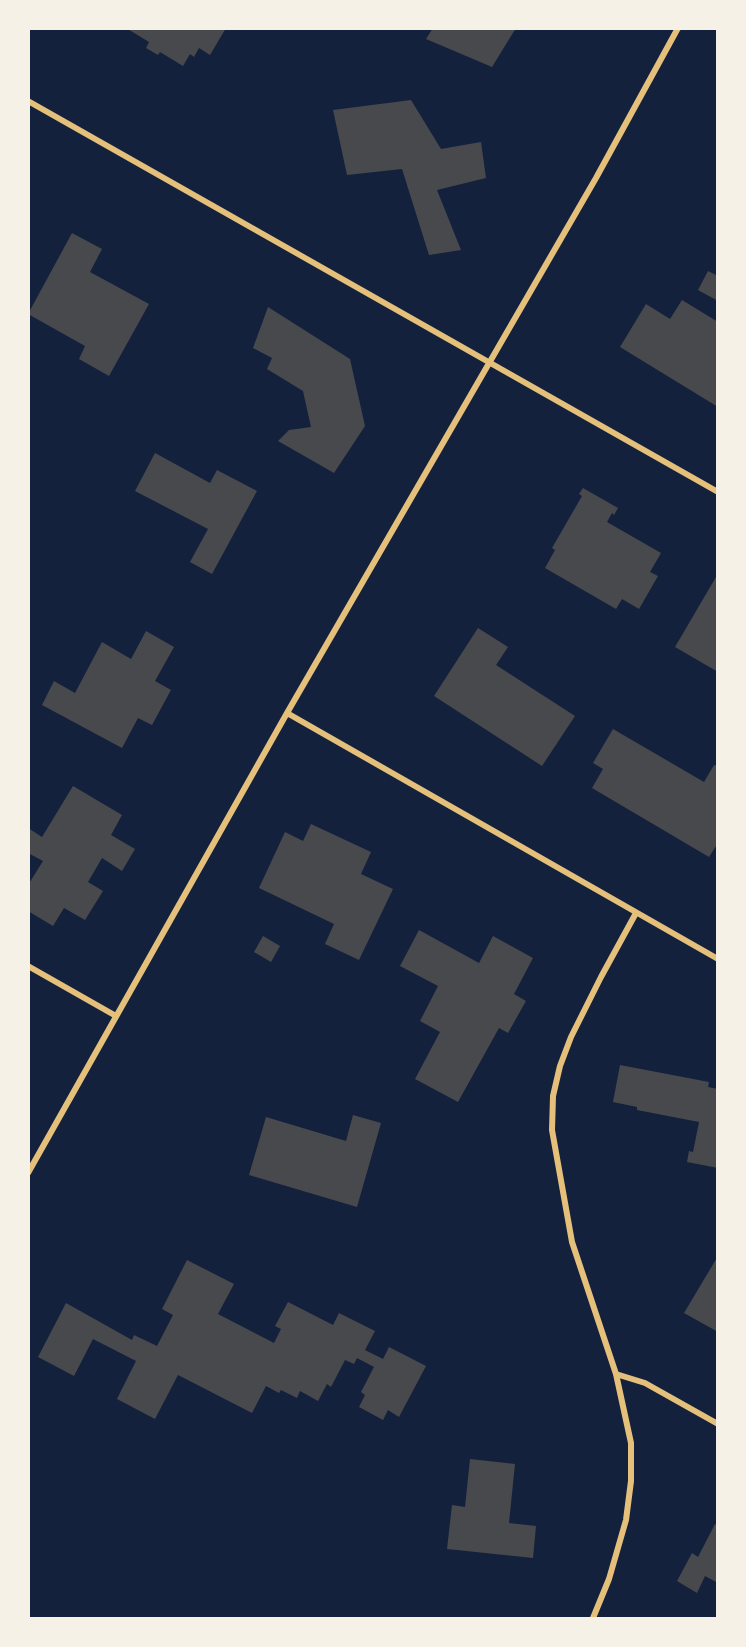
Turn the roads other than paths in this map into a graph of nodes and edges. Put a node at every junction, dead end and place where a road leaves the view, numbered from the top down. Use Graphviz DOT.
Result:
graph roads {
  1 [pos="678,28"];
  2 [pos="28,101"];
  3 [pos="488,362"];
  4 [pos="717,492"];
  5 [pos="287,713"];
  6 [pos="636,913"];
  7 [pos="717,959"];
  8 [pos="28,966"];
  9 [pos="116,1016"];
  10 [pos="28,1173"];
  11 [pos="616,1374"];
  12 [pos="717,1424"];
  13 [pos="593,1618"];
  1 -- 3 [label="street"];
  2 -- 3 [label="street"];
  3 -- 4 [label="street"];
  3 -- 5 [label="street"];
  5 -- 6 [label="street"];
  5 -- 9 [label="street"];
  6 -- 7 [label="street"];
  6 -- 11 [label="street"];
  8 -- 9 [label="street"];
  9 -- 10 [label="street"];
  11 -- 12 [label="street"];
  11 -- 13 [label="street"];
}
